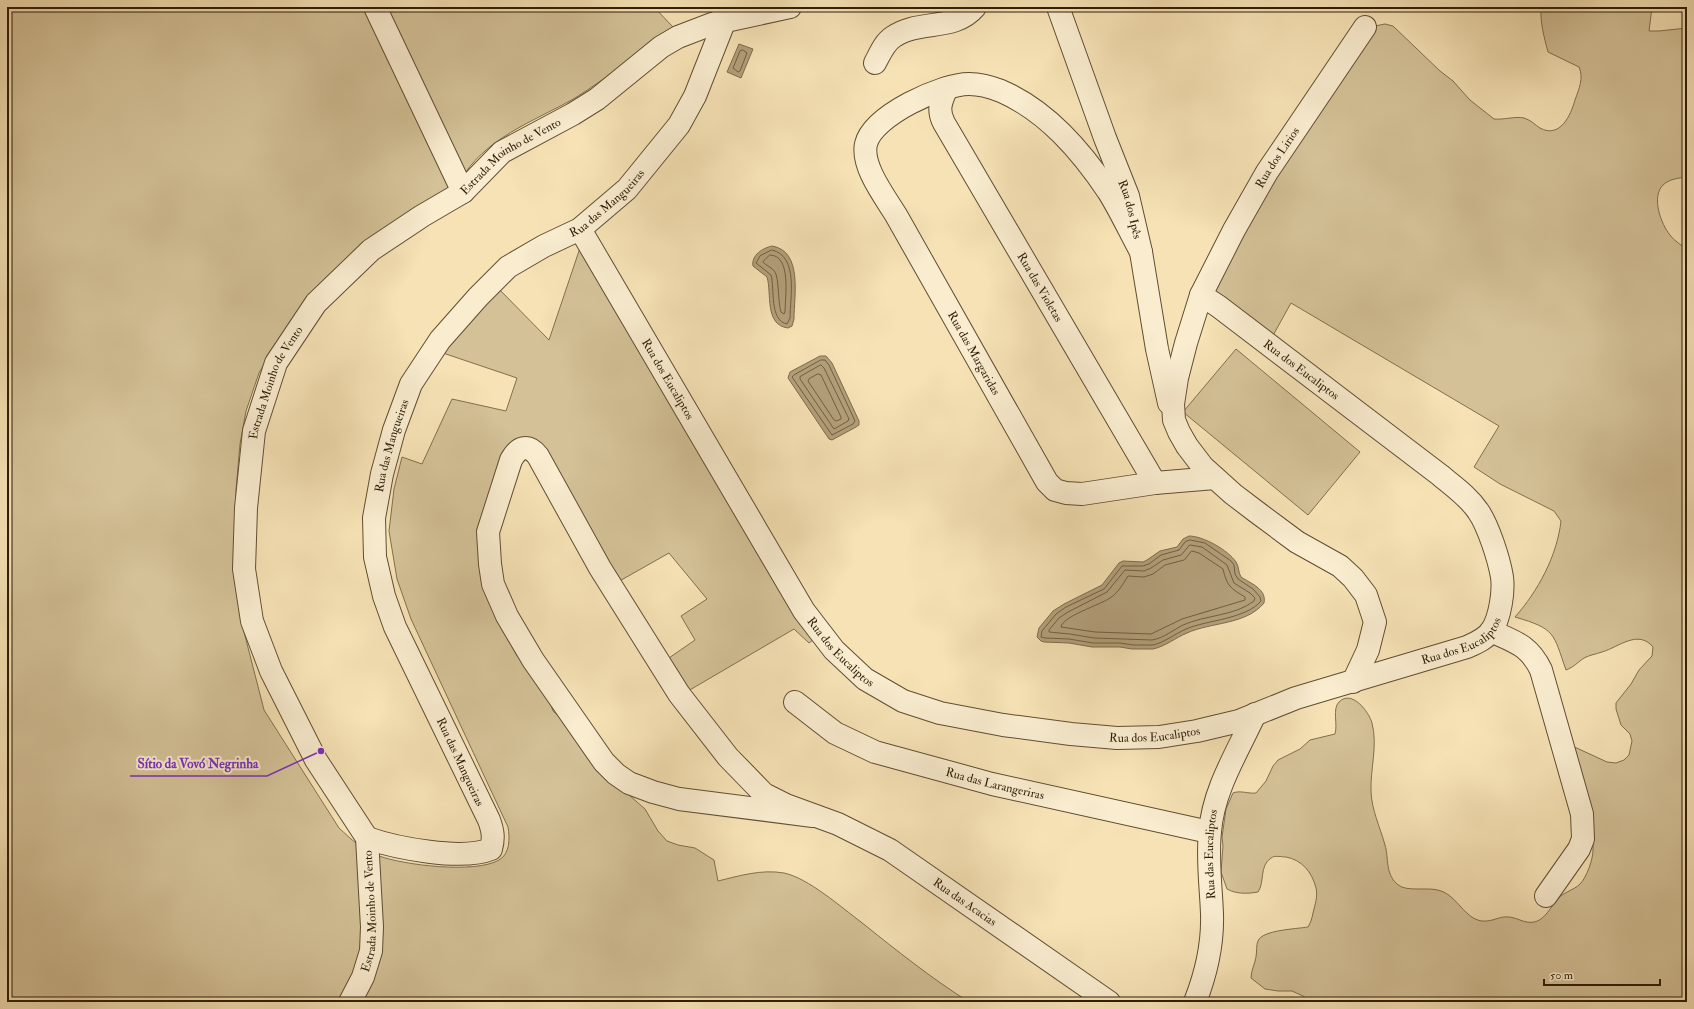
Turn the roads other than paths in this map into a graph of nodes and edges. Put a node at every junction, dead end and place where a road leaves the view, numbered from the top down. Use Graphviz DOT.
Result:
graph roads {
  1 [pos="376,7"];
  2 [pos="790,7"];
  3 [pos="976,7"];
  4 [pos="1058,7"];
  5 [pos="724,14"];
  6 [pos="1365,27"];
  7 [pos="875,63"];
  8 [pos="939,91"];
  9 [pos="463,192"];
  10 [pos="580,229"];
  11 [pos="1141,252"];
  12 [pos="1201,296"];
  13 [pos="1174,420"];
  14 [pos="1215,478"];
  15 [pos="1155,483"];
  16 [pos="1491,631"];
  17 [pos="1353,682"];
  18 [pos="795,702"];
  19 [pos="1256,714"];
  20 [pos="813,816"];
  21 [pos="1210,832"];
  22 [pos="367,838"];
  23 [pos="1546,896"];
  24 [pos="350,1002"];
  25 [pos="1110,1002"];
  26 [pos="1195,1002"];
  1 -- 9 [label="street"];
  2 -- 5 [label="street, Estrada Moinho de Vento"];
  3 -- 7 [label="street"];
  4 -- 11 [label="street, Rua dos Ipês"];
  5 -- 9 [label="street, Estrada Moinho de Vento"];
  5 -- 10 [label="street, Rua das Mangueiras"];
  6 -- 12 [label="street, Rua dos Lirios"];
  8 -- 11 [label="street, Rua das Margaridas"];
  8 -- 15 [label="street, Rua das Violetas"];
  8 -- 15 [label="street, Rua das Margaridas"];
  9 -- 22 [label="street, Estrada Moinho de Vento"];
  10 -- 19 [label="street, Rua dos Eucaliptos"];
  10 -- 22 [label="street, Rua das Mangueiras"];
  11 -- 13 [label="street, Rua dos Ipês"];
  12 -- 13 [label="street, Rua dos Lirios"];
  12 -- 16 [label="street, Rua dos Eucaliptos"];
  13 -- 14 [label="street"];
  14 -- 15 [label="street, Rua das Margaridas"];
  14 -- 17 [label="street"];
  16 -- 17 [label="street, Rua dos Eucaliptos"];
  16 -- 23 [label="street"];
  17 -- 19 [label="street, Rua dos Eucaliptos"];
  18 -- 21 [label="street, Rua das Larangeriras"];
  19 -- 21 [label="street, Rua das Eucaliptos"];
  20 -- 20 [label="street"];
  20 -- 25 [label="street, Rua das Acacias"];
  21 -- 26 [label="street, Rua das Eucaliptos"];
  22 -- 24 [label="street, Estrada Moinho de Vento"];
}
